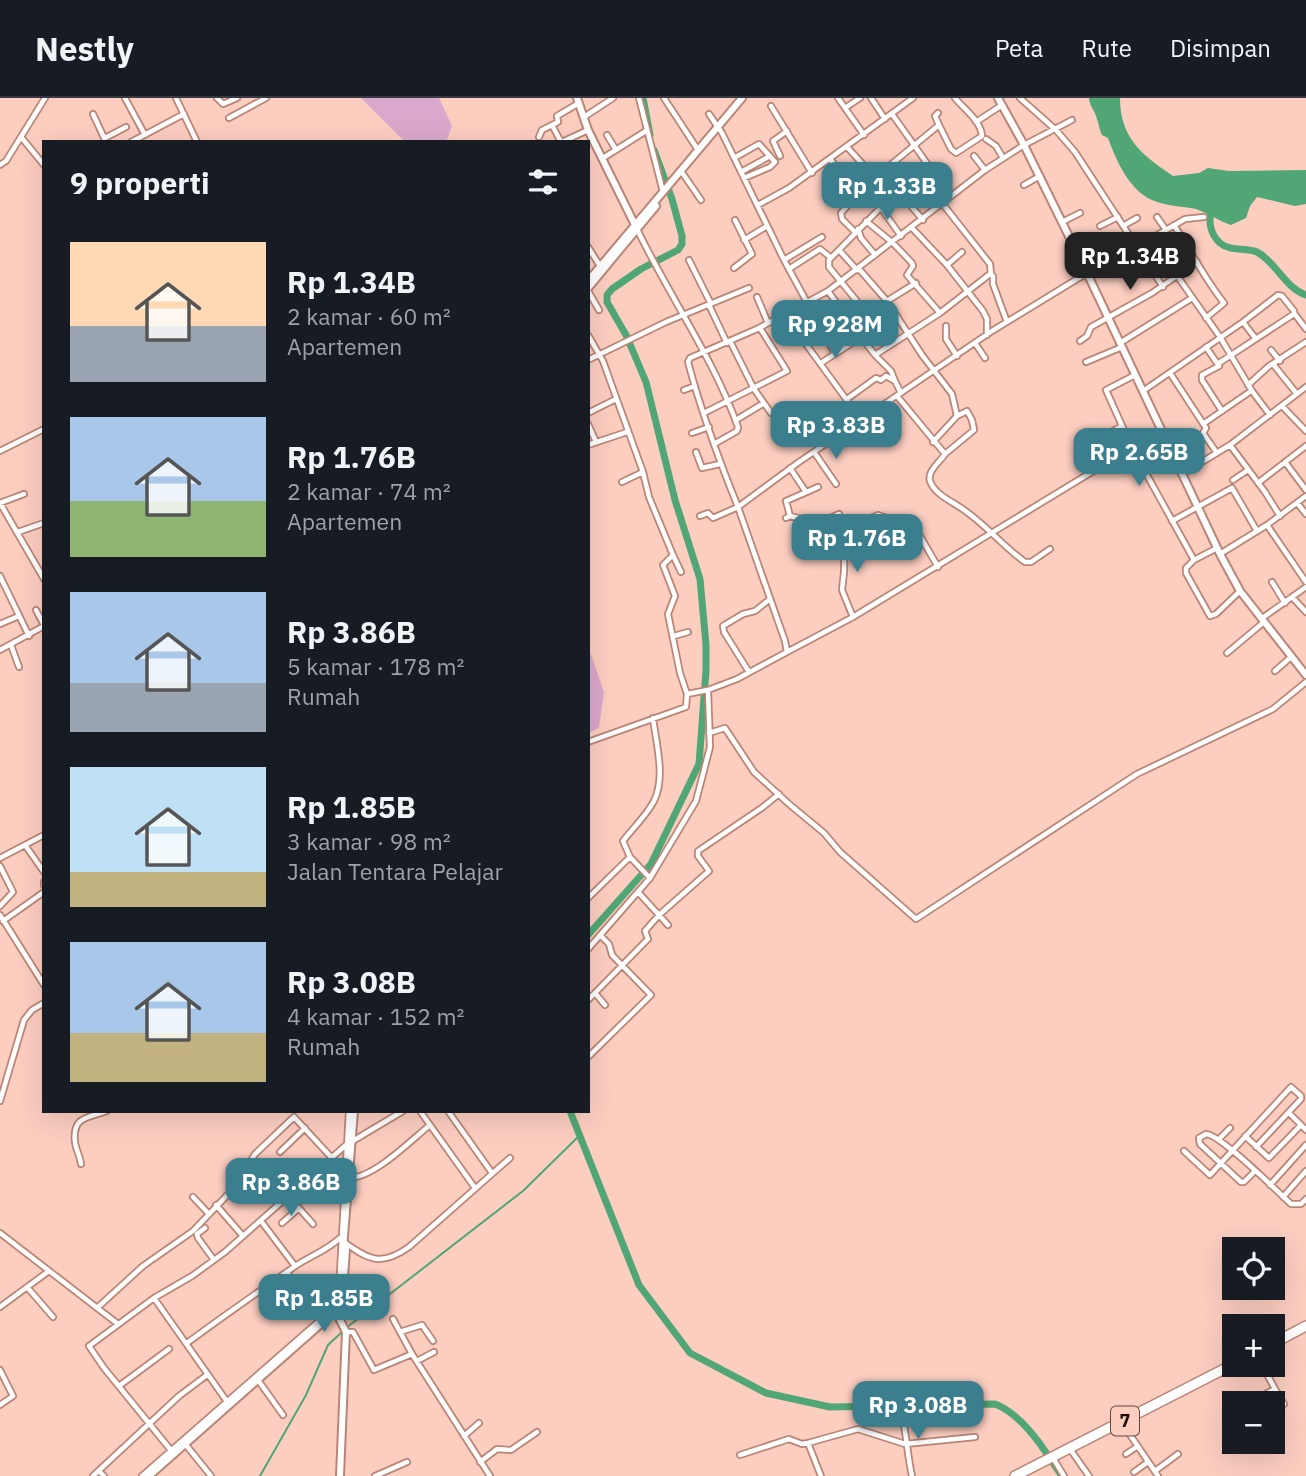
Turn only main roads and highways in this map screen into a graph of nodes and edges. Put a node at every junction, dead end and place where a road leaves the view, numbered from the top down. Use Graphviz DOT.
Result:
graph roads {
  1 [pos="742,98"];
  2 [pos="998,98"];
  3 [pos="578,101"];
  4 [pos="636,227"];
  5 [pos="590,278"];
  6 [pos="590,287"];
  7 [pos="1306,675"];
  8 [pos="354,1113"];
  9 [pos="335,1310"];
  10 [pos="1306,1326"];
  11 [pos="1285,1337"];
  12 [pos="1222,1370"];
  13 [pos="151,1475"];
  14 [pos="340,1476"];
  15 [pos="1015,1476"];
  1 -- 4 [label="main road"];
  2 -- 7 [label="main road"];
  3 -- 4 [label="main road"];
  4 -- 5 [label="main road"];
  4 -- 6 [label="main road"];
  8 -- 9 [label="main road"];
  9 -- 13 [label="main road"];
  9 -- 14 [label="main road"];
  10 -- 11 [label="highway"];
  12 -- 15 [label="highway, 7"];
}
